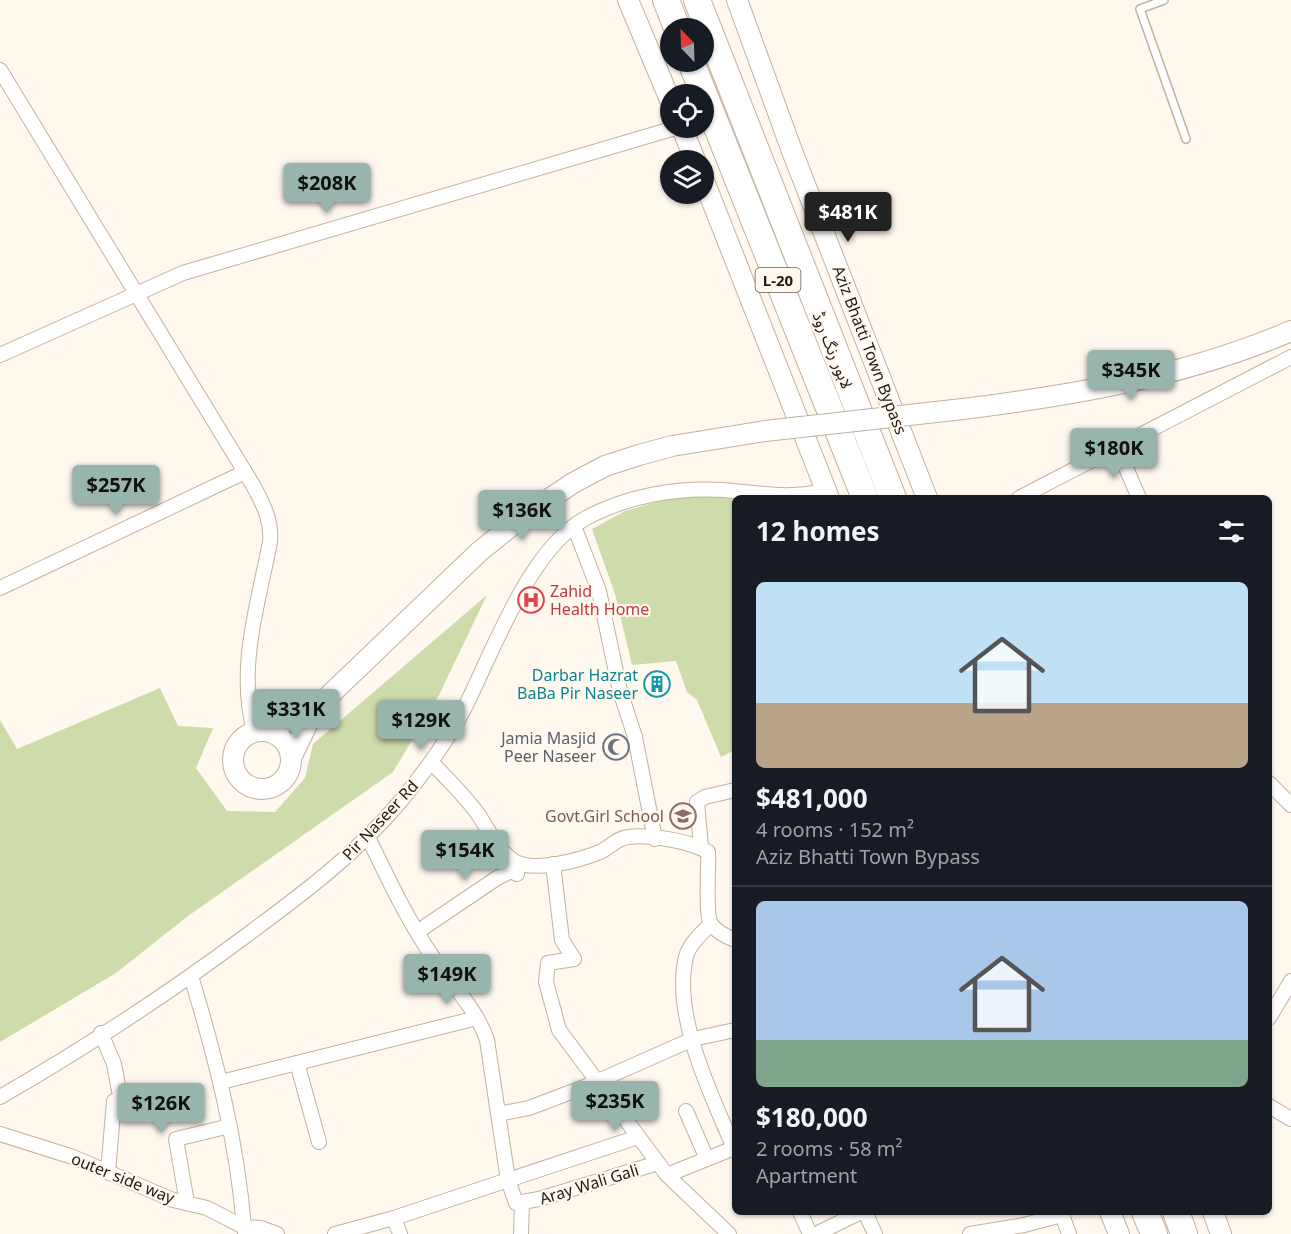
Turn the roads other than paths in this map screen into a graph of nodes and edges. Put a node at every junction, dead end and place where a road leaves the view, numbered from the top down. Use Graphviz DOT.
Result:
graph roads {
  1 [pos="628,0"];
  2 [pos="666,0"];
  3 [pos="697,0"];
  4 [pos="736,0"];
  5 [pos="1164,0"];
  6 [pos="673,18"];
  7 [pos="0,70"];
  8 [pos="695,72"];
  9 [pos="663,84"];
  10 [pos="660,132"];
  11 [pos="1186,139"];
  12 [pos="713,204"];
  13 [pos="137,294"];
  14 [pos="1291,331"];
  15 [pos="0,355"];
  16 [pos="1291,357"];
  17 [pos="1117,447"];
  18 [pos="245,472"];
  19 [pos="828,494"];
  20 [pos="791,495"];
  21 [pos="863,495"];
  22 [pos="892,495"];
  23 [pos="926,495"];
  24 [pos="1026,495"];
  25 [pos="1138,495"];
  26 [pos="574,526"];
  27 [pos="0,588"];
  28 [pos="314,710"];
  29 [pos="259,731"];
  30 [pos="291,758"];
  31 [pos="432,763"];
  32 [pos="1272,786"];
  33 [pos="732,791"];
  34 [pos="1291,805"];
  35 [pos="368,837"];
  36 [pos="655,839"];
  37 [pos="701,848"];
  38 [pos="553,864"];
  39 [pos="517,874"];
  40 [pos="711,924"];
  41 [pos="417,933"];
  42 [pos="732,939"];
  43 [pos="191,976"];
  44 [pos="1291,981"];
  45 [pos="1272,1013"];
  46 [pos="477,1018"];
  47 [pos="732,1031"];
  48 [pos="101,1033"];
  49 [pos="693,1039"];
  50 [pos="297,1063"];
  51 [pos="221,1082"];
  52 [pos="597,1082"];
  53 [pos="0,1097"];
  54 [pos="1272,1108"];
  55 [pos="686,1111"];
  56 [pos="498,1114"];
  57 [pos="1291,1119"];
  58 [pos="230,1126"];
  59 [pos="0,1134"];
  60 [pos="638,1137"];
  61 [pos="319,1142"];
  62 [pos="732,1144"];
  63 [pos="732,1149"];
  64 [pos="707,1159"];
  65 [pos="658,1163"];
  66 [pos="108,1172"];
  67 [pos="667,1175"];
  68 [pos="508,1180"];
  69 [pos="522,1202"];
  70 [pos="187,1203"];
  71 [pos="801,1215"];
  72 [pos="857,1215"];
  73 [pos="865,1215"];
  74 [pos="1058,1215"];
  75 [pos="1061,1215"];
  76 [pos="1111,1215"];
  77 [pos="1146,1215"];
  78 [pos="1177,1215"];
  79 [pos="1214,1215"];
  80 [pos="394,1218"];
  81 [pos="244,1231"];
  82 [pos="277,1234"];
  83 [pos="335,1234"];
  84 [pos="400,1234"];
  85 [pos="521,1234"];
  86 [pos="729,1234"];
  87 [pos="810,1234"];
  88 [pos="816,1234"];
  89 [pos="875,1234"];
  90 [pos="970,1234"];
  91 [pos="1069,1234"];
  92 [pos="1119,1234"];
  93 [pos="1154,1234"];
  94 [pos="1184,1234"];
  95 [pos="1221,1234"];
  1 -- 9 [label="street"];
  2 -- 6 [label="highway"];
  3 -- 22 [label="highway, لاہور رنگ روڈ / L-20"];
  4 -- 23 [label="street, Aziz Bhatti Town Bypass"];
  5 -- 11 [label="lane"];
  7 -- 13 [label="street"];
  8 -- 21 [label="highway, لاہور رنگ روڈ / L-20"];
  10 -- 13 [label="street"];
  12 -- 19 [label="street"];
  13 -- 15 [label="street"];
  13 -- 18 [label="street"];
  14 -- 28 [label="street, bridge"];
  16 -- 17 [label="street"];
  17 -- 24 [label="street"];
  17 -- 25 [label="street"];
  18 -- 27 [label="street"];
  18 -- 29 [label="street"];
  20 -- 26 [label="street, Pir Naseer Rd"];
  26 -- 31 [label="street, Pir Naseer Rd"];
  26 -- 36 [label="street"];
  28 -- 29 [label="street"];
  28 -- 30 [label="street"];
  29 -- 30 [label="street"];
  29 -- 30 [label="street"];
  31 -- 35 [label="street, Pir Naseer Rd"];
  31 -- 38 [label="street"];
  32 -- 34 [label="street"];
  33 -- 37 [label="street"];
  35 -- 41 [label="street"];
  35 -- 43 [label="street, Pir Naseer Rd"];
  36 -- 37 [label="street"];
  36 -- 38 [label="street"];
  37 -- 40 [label="street"];
  38 -- 52 [label="street"];
  39 -- 41 [label="street"];
  40 -- 42 [label="street"];
  40 -- 49 [label="street"];
  41 -- 46 [label="street"];
  43 -- 48 [label="street, Pir Naseer Rd"];
  43 -- 51 [label="street"];
  44 -- 45 [label="street"];
  46 -- 50 [label="street"];
  46 -- 56 [label="street"];
  47 -- 49 [label="street"];
  48 -- 53 [label="street, Pir Naseer Rd"];
  48 -- 66 [label="street"];
  49 -- 52 [label="street"];
  49 -- 62 [label="street"];
  50 -- 51 [label="street"];
  50 -- 61 [label="street"];
  51 -- 58 [label="street"];
  52 -- 56 [label="street"];
  52 -- 60 [label="street"];
  54 -- 57 [label="street"];
  55 -- 64 [label="street"];
  56 -- 68 [label="street"];
  58 -- 70 [label="street"];
  58 -- 81 [label="street"];
  59 -- 66 [label="street, outer side way"];
  60 -- 65 [label="street"];
  60 -- 68 [label="street"];
  63 -- 64 [label="street"];
  64 -- 67 [label="street"];
  65 -- 67 [label="street, Aray Wali Gali"];
  65 -- 69 [label="street, Aray Wali Gali"];
  66 -- 70 [label="street, outer side way"];
  67 -- 86 [label="street, Aray Wali Gali"];
  68 -- 69 [label="street, Aray Wali Gali"];
  68 -- 80 [label="street"];
  69 -- 85 [label="street"];
  70 -- 81 [label="street, outer side way"];
  71 -- 87 [label="street"];
  72 -- 88 [label="street"];
  73 -- 89 [label="street"];
  74 -- 90 [label="street"];
  75 -- 91 [label="street"];
  76 -- 92 [label="street"];
  77 -- 93 [label="highway"];
  78 -- 94 [label="highway"];
  79 -- 95 [label="street"];
  80 -- 83 [label="street"];
  80 -- 84 [label="street"];
  81 -- 82 [label="street"];
}
